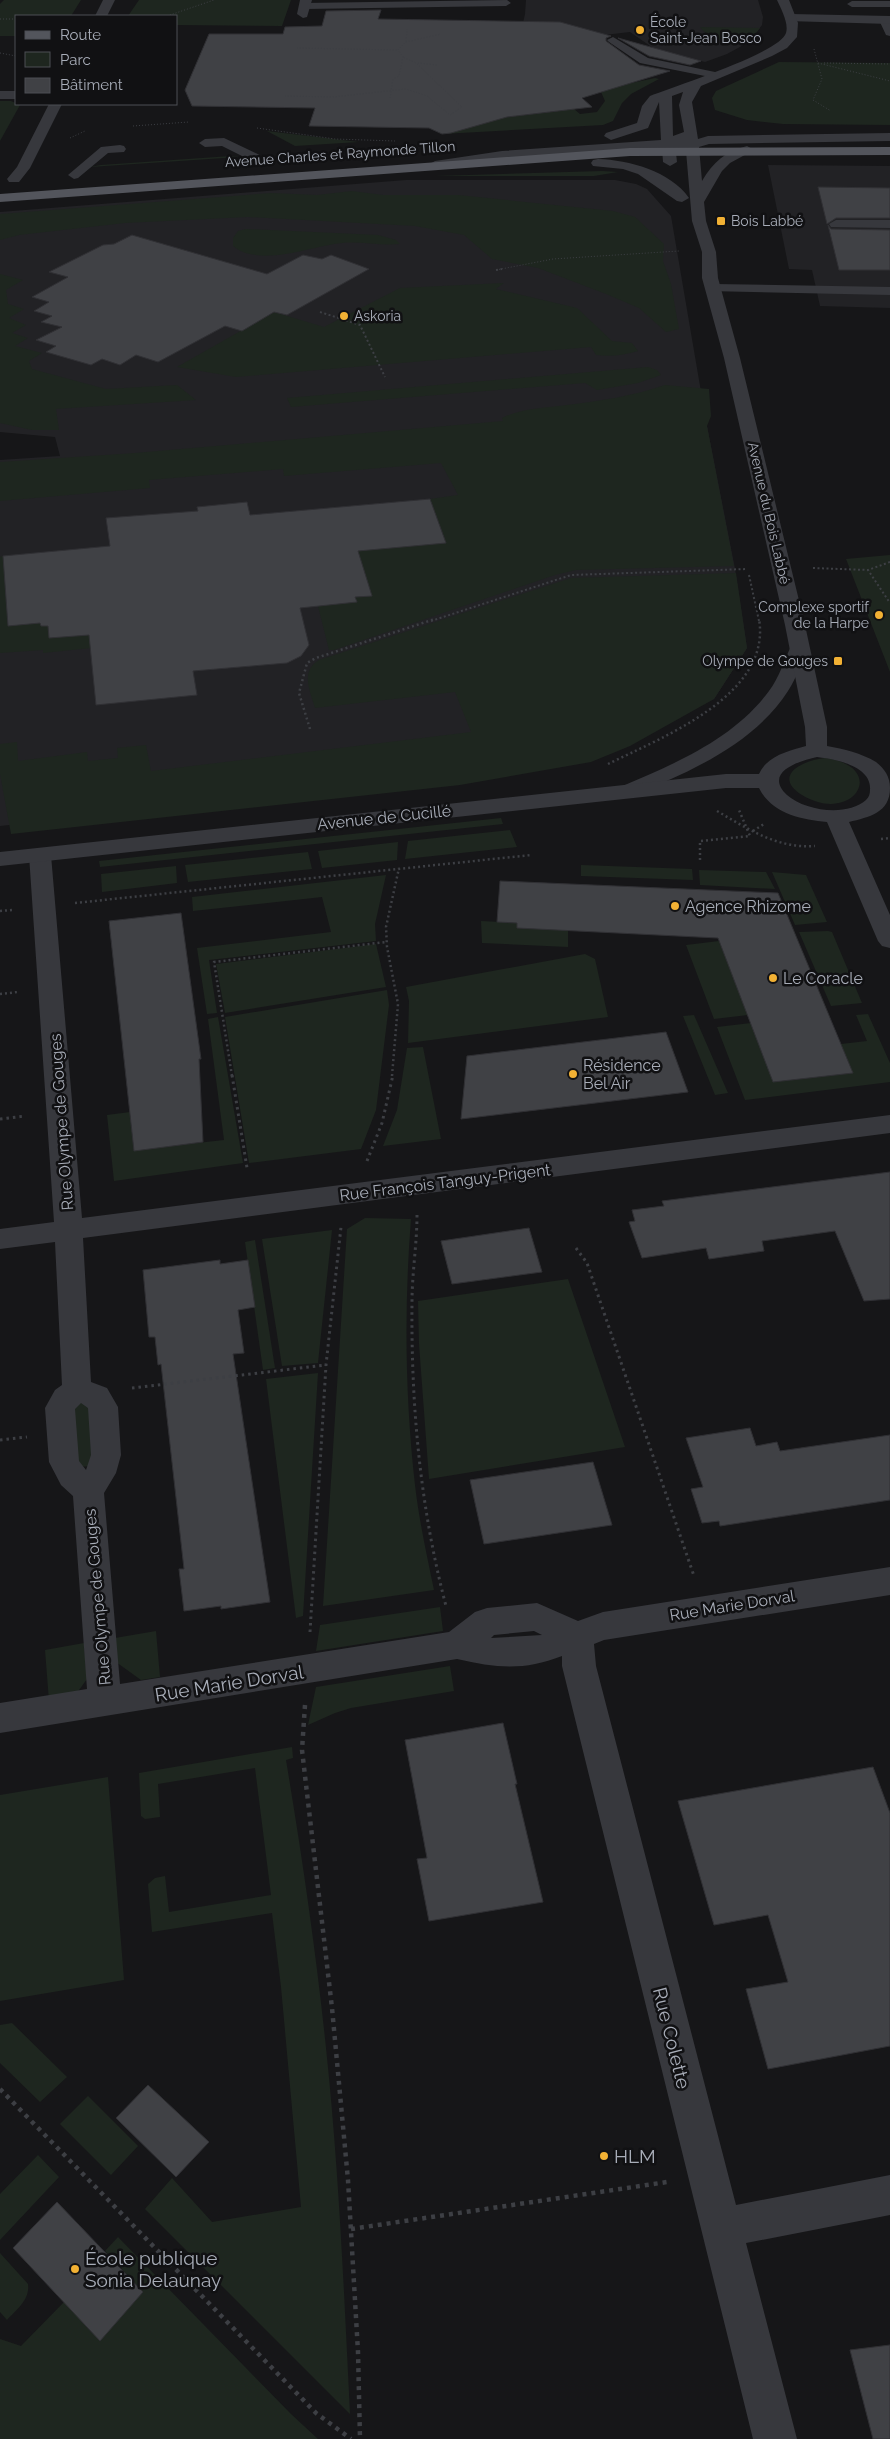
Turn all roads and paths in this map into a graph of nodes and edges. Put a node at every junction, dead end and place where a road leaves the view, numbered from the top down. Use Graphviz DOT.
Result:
graph roads {
  1 [pos="109,0"];
  2 [pos="214,0"];
  3 [pos="783,0"];
  4 [pos="851,2"];
  5 [pos="506,3"];
  6 [pos="890,4"];
  7 [pos="305,7"];
  8 [pos="102,15"];
  9 [pos="170,15"];
  10 [pos="790,18"];
  11 [pos="0,19"];
  12 [pos="15,19"];
  13 [pos="858,19"];
  14 [pos="887,20"];
  15 [pos="408,24"];
  16 [pos="792,32"];
  17 [pos="890,33"];
  18 [pos="441,34"];
  19 [pos="613,40"];
  20 [pos="406,42"];
  21 [pos="297,48"];
  22 [pos="398,50"];
  23 [pos="0,54"];
  24 [pos="15,56"];
  25 [pos="403,57"];
  26 [pos="416,62"];
  27 [pos="818,63"];
  28 [pos="890,64"];
  29 [pos="437,65"];
  30 [pos="716,75"];
  31 [pos="890,81"];
  32 [pos="695,85"];
  33 [pos="391,90"];
  34 [pos="666,94"];
  35 [pos="0,95"];
  36 [pos="15,95"];
  37 [pos="285,96"];
  38 [pos="390,98"];
  39 [pos="54,105"];
  40 [pos="689,113"];
  41 [pos="837,114"];
  42 [pos="705,119"];
  43 [pos="728,126"];
  44 [pos="767,133"];
  45 [pos="611,136"];
  46 [pos="890,136"];
  47 [pos="205,143"];
  48 [pos="691,143"];
  49 [pos="483,144"];
  50 [pos="667,144"];
  51 [pos="120,149"];
  52 [pos="748,150"];
  53 [pos="890,151"];
  54 [pos="265,160"];
  55 [pos="232,162"];
  56 [pos="426,166"];
  57 [pos="100,173"];
  58 [pos="74,175"];
  59 [pos="58,176"];
  60 [pos="33,178"];
  61 [pos="7,180"];
  62 [pos="17,197"];
  63 [pos="0,198"];
  64 [pos="682,198"];
  65 [pos="698,202"];
  66 [pos="836,224"];
  67 [pos="890,224"];
  68 [pos="687,251"];
  69 [pos="496,270"];
  70 [pos="711,283"];
  71 [pos="890,291"];
  72 [pos="320,312"];
  73 [pos="385,377"];
  74 [pos="890,562"];
  75 [pos="807,568"];
  76 [pos="748,569"];
  77 [pos="868,570"];
  78 [pos="890,603"];
  79 [pos="759,627"];
  80 [pos="800,646"];
  81 [pos="310,729"];
  82 [pos="817,751"];
  83 [pos="605,765"];
  84 [pos="769,781"];
  85 [pos="625,792"];
  86 [pos="738,809"];
  87 [pos="836,816"];
  88 [pos="890,838"];
  89 [pos="881,839"];
  90 [pos="40,855"];
  91 [pos="530,855"];
  92 [pos="0,859"];
  93 [pos="700,860"];
  94 [pos="399,868"];
  95 [pos="44,906"];
  96 [pos="0,911"];
  97 [pos="890,941"];
  98 [pos="386,942"];
  99 [pos="890,1124"];
  100 [pos="368,1159"];
  101 [pos="247,1168"];
  102 [pos="418,1218"];
  103 [pos="69,1229"];
  104 [pos="340,1230"];
  105 [pos="0,1239"];
  106 [pos="576,1248"];
  107 [pos="326,1365"];
  108 [pos="77,1388"];
  109 [pos="88,1491"];
  110 [pos="890,1581"];
  111 [pos="706,1609"];
  112 [pos="577,1636"];
  113 [pos="457,1645"];
  114 [pos="308,1670"];
  115 [pos="106,1702"];
  116 [pos="0,1718"];
  117 [pos="0,2089"];
  118 [pos="707,2177"];
  119 [pos="890,2195"];
  120 [pos="351,2228"];
  121 [pos="721,2228"];
  122 [pos="351,2439"];
  123 [pos="360,2439"];
  124 [pos="775,2439"];
  1 -- 8 [label="street"];
  2 -- 9 [label="path"];
  3 -- 10 [label="street"];
  4 -- 6 [label="lane"];
  4 -- 13 [label="lane"];
  5 -- 7 [label="lane"];
  10 -- 13 [label="street"];
  10 -- 16 [label="street"];
  11 -- 12 [label="path"];
  13 -- 14 [label="street"];
  14 -- 17 [label="lane"];
  15 -- 20 [label="path"];
  16 -- 27 [label="path"];
  16 -- 30 [label="street"];
  18 -- 20 [label="path"];
  19 -- 30 [label="lane"];
  20 -- 22 [label="path"];
  21 -- 22 [label="path"];
  22 -- 25 [label="path"];
  23 -- 24 [label="path"];
  25 -- 26 [label="path"];
  25 -- 33 [label="path"];
  26 -- 29 [label="path"];
  26 -- 33 [label="path"];
  27 -- 28 [label="path"];
  27 -- 31 [label="path"];
  27 -- 41 [label="path"];
  30 -- 32 [label="street"];
  32 -- 34 [label="street"];
  32 -- 40 [label="street, Avenue du Bois Labbé"];
  33 -- 37 [label="path"];
  33 -- 38 [label="path"];
  34 -- 45 [label="street"];
  34 -- 50 [label="street, Avenue du Bois Labbé"];
  35 -- 36 [label="street"];
  39 -- 61 [label="street"];
  40 -- 42 [label="street"];
  40 -- 48 [label="street, Avenue du Bois Labbé"];
  43 -- 44 [label="street"];
  44 -- 46 [label="main road, Avenue Charles et Raymonde Tillon"];
  44 -- 48 [label="main road, Avenue Charles et Raymonde Tillon"];
  45 -- 49 [label="main road, Avenue Charles et Raymonde Tillon"];
  45 -- 50 [label="main road, Avenue Charles et Raymonde Tillon"];
  46 -- 48 [label="street, Avenue Charles et Raymonde Tillon"];
  47 -- 54 [label="lane"];
  48 -- 50 [label="street, Avenue Charles et Raymonde Tillon"];
  48 -- 52 [label="main road, Avenue Charles et Raymonde Tillon"];
  48 -- 65 [label="street, Avenue du Bois Labbé"];
  50 -- 56 [label="main road, Avenue Charles et Raymonde Tillon"];
  50 -- 64 [label="street, Avenue du Bois Labbé"];
  51 -- 58 [label="lane"];
  52 -- 53 [label="main road, Avenue Charles et Raymonde Tillon"];
  52 -- 65 [label="street"];
  54 -- 55 [label="main road, Avenue Charles et Raymonde Tillon"];
  56 -- 62 [label="main road, Avenue Charles et Raymonde Tillon"];
  56 -- 64 [label="street, Avenue Charles et Raymonde Tillon"];
  57 -- 58 [label="main road"];
  58 -- 59 [label="main road"];
  60 -- 61 [label="main road"];
  61 -- 62 [label="main road"];
  62 -- 63 [label="main road, Avenue Charles et Raymonde Tillon"];
  64 -- 70 [label="street, Avenue du Bois Labbé"];
  65 -- 70 [label="street, Avenue du Bois Labbé"];
  66 -- 67 [label="lane"];
  68 -- 69 [label="path"];
  70 -- 71 [label="lane"];
  70 -- 80 [label="street, Avenue du Bois Labbé"];
  72 -- 73 [label="path"];
  74 -- 77 [label="path"];
  75 -- 77 [label="path"];
  76 -- 81 [label="path"];
  77 -- 78 [label="path"];
  79 -- 83 [label="path"];
  80 -- 82 [label="street, Avenue du Bois Labbé"];
  80 -- 85 [label="lane"];
  82 -- 84 [label="street"];
  82 -- 87 [label="street"];
  84 -- 85 [label="street, Avenue de Cucillé"];
  84 -- 87 [label="street"];
  85 -- 90 [label="street, Avenue de Cucillé"];
  86 -- 93 [label="path"];
  87 -- 97 [label="street"];
  88 -- 89 [label="path"];
  90 -- 92 [label="street, Avenue de Cucillé"];
  90 -- 95 [label="street, Rue Olympe de Gouges"];
  91 -- 94 [label="path"];
  94 -- 95 [label="path"];
  94 -- 98 [label="path"];
  95 -- 96 [label="path"];
  95 -- 103 [label="street, Rue Olympe de Gouges"];
  98 -- 100 [label="path"];
  98 -- 101 [label="path"];
  99 -- 103 [label="street, Rue François Tanguy-Prigent"];
  102 -- 113 [label="path"];
  103 -- 105 [label="street, Rue François Tanguy-Prigent"];
  103 -- 108 [label="street, Rue Olympe de Gouges"];
  104 -- 107 [label="path"];
  106 -- 111 [label="path"];
  107 -- 108 [label="path"];
  107 -- 114 [label="path"];
  108 -- 109 [label="street, Rue Olympe de Gouges"];
  108 -- 109 [label="street, Rue Olympe de Gouges"];
  109 -- 115 [label="street, Rue Olympe de Gouges"];
  110 -- 111 [label="street, Rue Marie Dorval"];
  111 -- 112 [label="street, Rue Marie Dorval"];
  112 -- 113 [label="street, Rue Marie Dorval"];
  112 -- 118 [label="street, Rue Colette"];
  113 -- 114 [label="street, Rue Marie Dorval"];
  114 -- 115 [label="street, Rue Marie Dorval"];
  114 -- 120 [label="path"];
  115 -- 116 [label="street, Rue Marie Dorval"];
  117 -- 122 [label="path"];
  118 -- 120 [label="path"];
  118 -- 121 [label="street, Rue Colette"];
  119 -- 121 [label="street"];
  120 -- 123 [label="path"];
  121 -- 124 [label="street, Rue Colette"];
}
